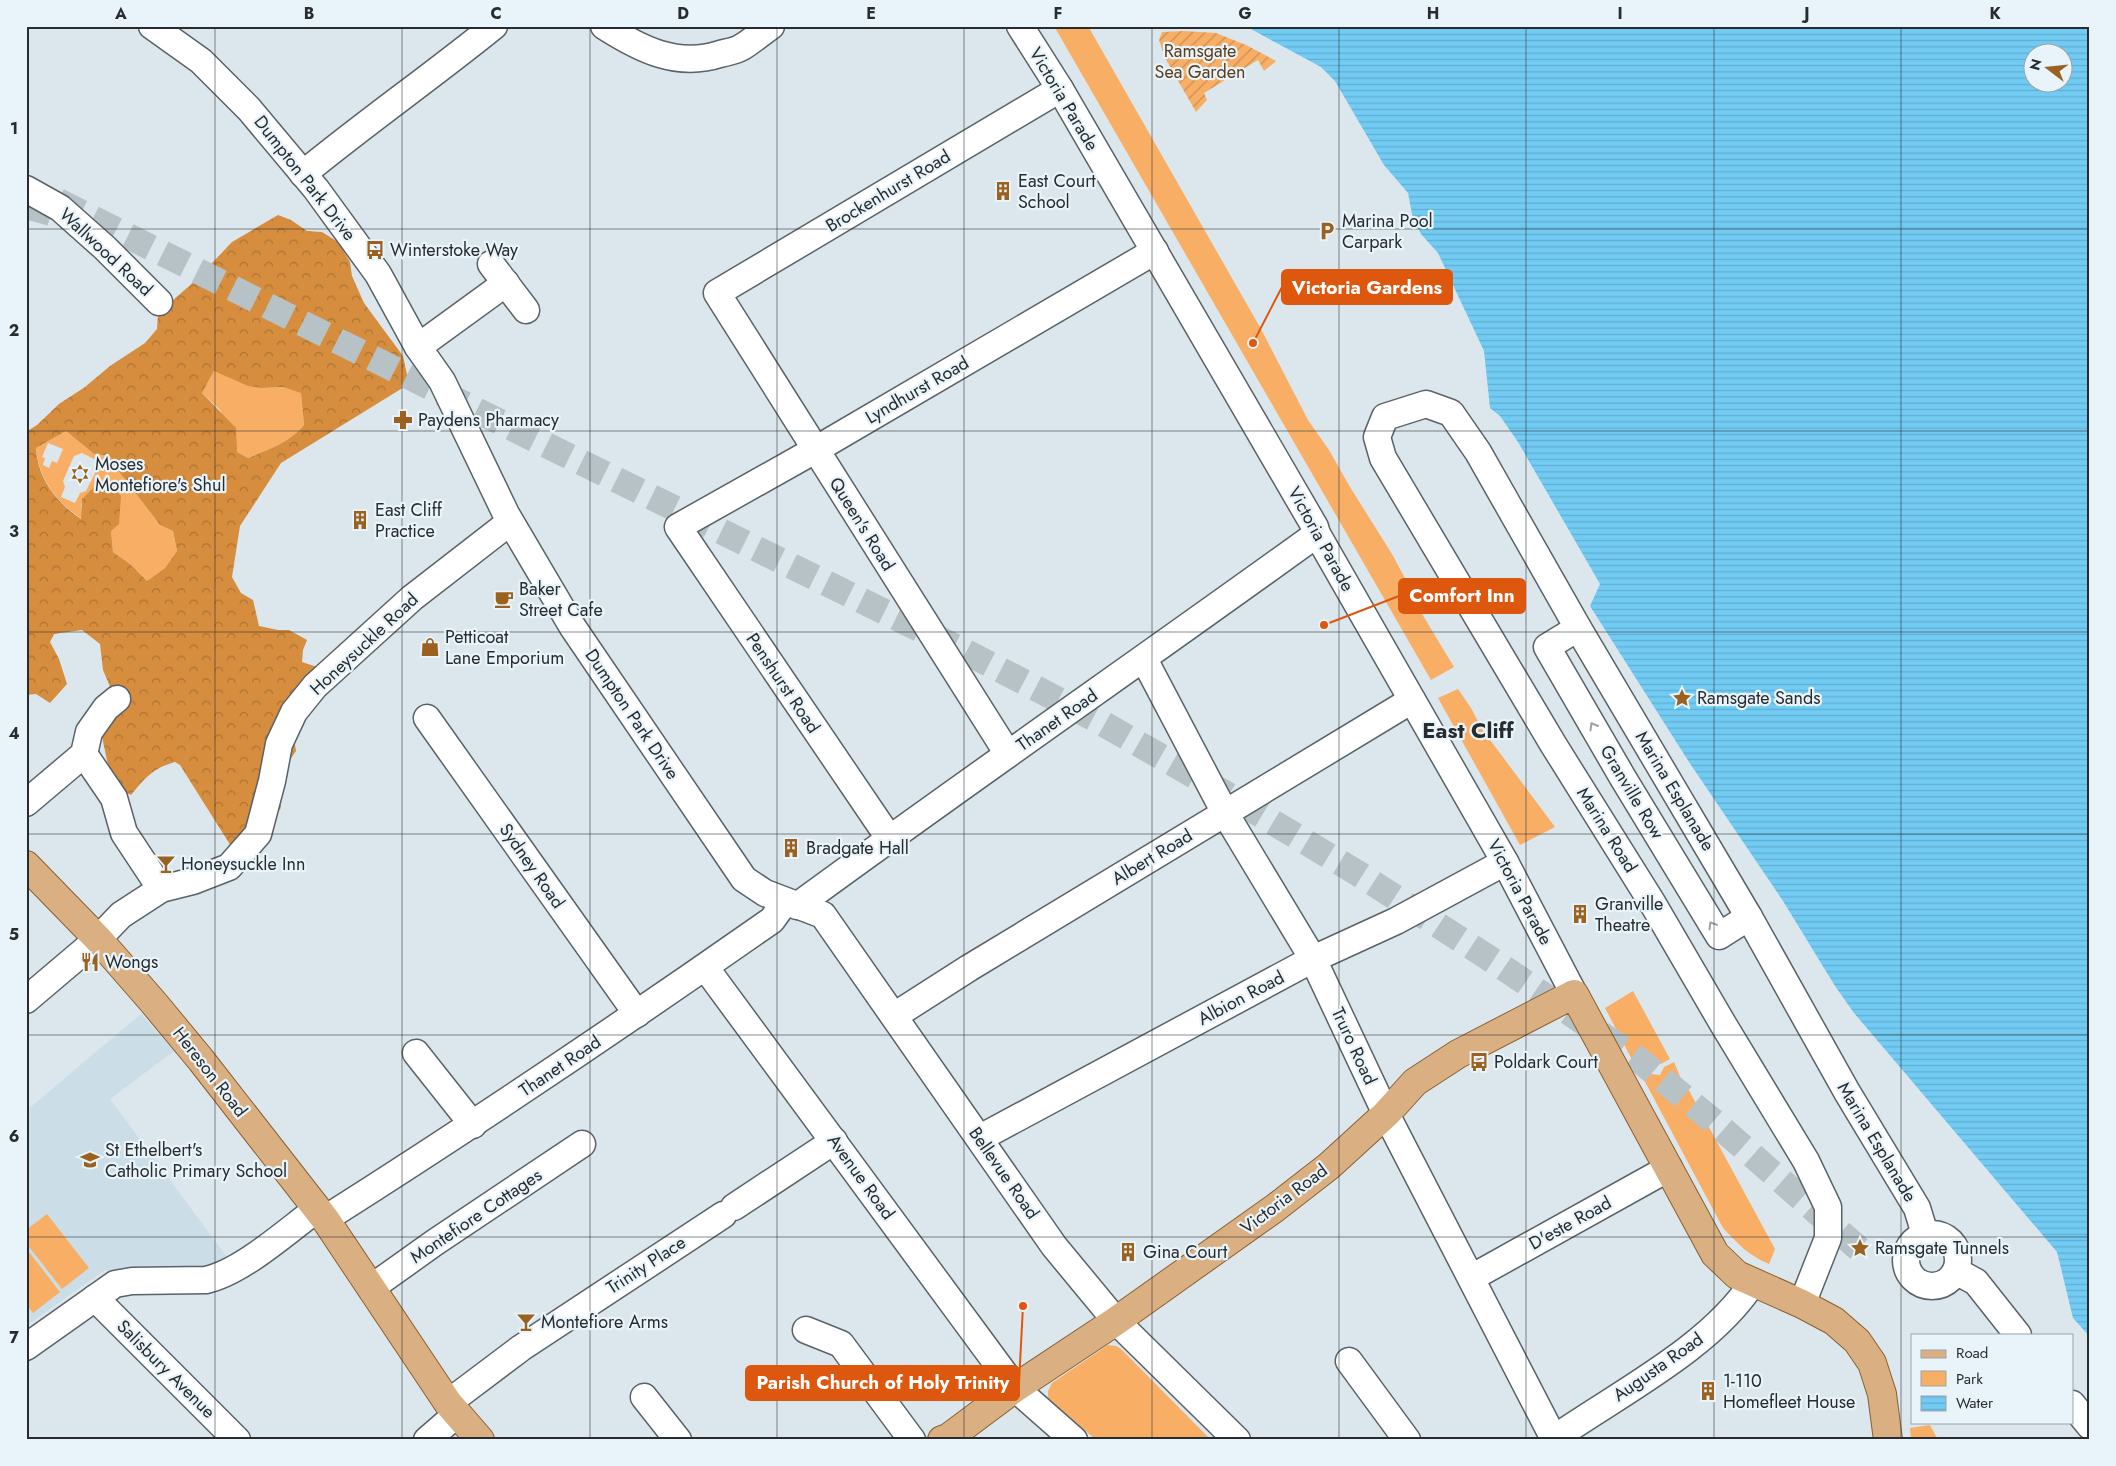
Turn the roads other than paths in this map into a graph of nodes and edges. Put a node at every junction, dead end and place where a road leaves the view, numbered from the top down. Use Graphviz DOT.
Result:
graph roads {
  1 [pos="152,26"];
  2 [pos="494,26"];
  3 [pos="604,26"];
  4 [pos="771,26"];
  5 [pos="1020,26"];
  6 [pos="1060,89"];
  7 [pos="304,174"];
  8 [pos="26,189"];
  9 [pos="1154,251"];
  10 [pos="717,294"];
  11 [pos="159,302"];
  12 [pos="526,310"];
  13 [pos="418,347"];
  14 [pos="1385,417"];
  15 [pos="815,450"];
  16 [pos="510,522"];
  17 [pos="678,527"];
  18 [pos="1317,534"];
  19 [pos="1578,628"];
  20 [pos="1144,659"];
  21 [pos="117,699"];
  22 [pos="1412,700"];
  23 [pos="427,718"];
  24 [pos="84,754"];
  25 [pos="1008,754"];
  26 [pos="26,803"];
  27 [pos="1225,813"];
  28 [pos="889,838"];
  29 [pos="1505,862"];
  30 [pos="26,865"];
  31 [pos="160,889"];
  32 [pos="791,904"];
  33 [pos="1749,917"];
  34 [pos="98,939"];
  35 [pos="1313,960"];
  36 [pos="705,967"];
  37 [pos="1574,994"];
  38 [pos="26,1000"];
  39 [pos="637,1014"];
  40 [pos="894,1016"];
  41 [pos="415,1054"];
  42 [pos="1386,1114"];
  43 [pos="473,1125"];
  44 [pos="980,1138"];
  45 [pos="834,1140"];
  46 [pos="582,1144"];
  47 [pos="1669,1168"];
  48 [pos="321,1214"];
  49 [pos="1925,1234"];
  50 [pos="1956,1271"];
  51 [pos="1472,1278"];
  52 [pos="1753,1282"];
  53 [pos="371,1288"];
  54 [pos="95,1298"];
  55 [pos="1802,1304"];
  56 [pos="1116,1321"];
  57 [pos="806,1330"];
  58 [pos="2017,1334"];
  59 [pos="26,1347"];
  60 [pos="1349,1361"];
  61 [pos="1015,1388"];
  62 [pos="644,1397"];
  63 [pos="2074,1406"];
  64 [pos="452,1409"];
  65 [pos="2090,1426"];
  66 [pos="1553,1439"];
  67 [pos="237,1440"];
  68 [pos="427,1440"];
  69 [pos="480,1440"];
  70 [pos="678,1440"];
  71 [pos="912,1440"];
  72 [pos="942,1440"];
  73 [pos="1074,1440"];
  74 [pos="1237,1440"];
  75 [pos="1407,1440"];
  76 [pos="1888,1440"];
  1 -- 7 [label="street, Dumpton Park Drive"];
  2 -- 7 [label="street"];
  3 -- 4 [label="street"];
  5 -- 6 [label="street, Victoria Parade"];
  6 -- 9 [label="street, Victoria Parade"];
  6 -- 10 [label="street, Brockenhurst Road"];
  7 -- 13 [label="street, Dumpton Park Drive"];
  8 -- 11 [label="street, Wallwood Road"];
  9 -- 15 [label="street, Lyndhurst Road"];
  9 -- 18 [label="street, Victoria Parade"];
  10 -- 15 [label="street, Queen's Road"];
  12 -- 13 [label="street"];
  13 -- 16 [label="street, Dumpton Park Drive"];
  14 -- 19 [label="street, Marina Esplanade"];
  14 -- 55 [label="street, Marina Road"];
  15 -- 17 [label="street, Lyndhurst Road"];
  15 -- 25 [label="street, Queen's Road"];
  16 -- 31 [label="street, Honeysuckle Road"];
  16 -- 32 [label="street, Dumpton Park Drive"];
  17 -- 28 [label="street, Penshurst Road"];
  18 -- 20 [label="street, Thanet Road"];
  18 -- 22 [label="street, Victoria Parade"];
  19 -- 33 [label="street, Marina Esplanade"];
  33 -- 19 [label="street, Granville Row, one-way"];
  20 -- 25 [label="street, Thanet Road"];
  20 -- 27 [label="street, Truro Road"];
  21 -- 24 [label="street"];
  22 -- 27 [label="street, Albert Road"];
  22 -- 29 [label="street, Victoria Parade"];
  23 -- 39 [label="street, Sydney Road"];
  24 -- 26 [label="street"];
  24 -- 31 [label="street"];
  25 -- 28 [label="street, Thanet Road"];
  27 -- 35 [label="street, Truro Road"];
  27 -- 40 [label="street, Albert Road"];
  28 -- 32 [label="street, Thanet Road"];
  29 -- 35 [label="street, Albion Road"];
  29 -- 37 [label="street, Victoria Parade"];
  30 -- 34 [label="main road, Hereson Road"];
  31 -- 34 [label="street, Honeysuckle Road"];
  32 -- 36 [label="street, Thanet Road"];
  32 -- 40 [label="street, Bellevue Road"];
  33 -- 49 [label="street, Marina Esplanade"];
  34 -- 38 [label="street, Honeysuckle Road"];
  34 -- 48 [label="main road, Hereson Road"];
  35 -- 42 [label="street, Truro Road"];
  35 -- 44 [label="street, Albion Road"];
  36 -- 39 [label="street, Thanet Road"];
  36 -- 45 [label="street, Avenue Road"];
  37 -- 42 [label="main road, Victoria Road"];
  37 -- 47 [label="main road, Victoria Parade"];
  39 -- 43 [label="street, Thanet Road"];
  40 -- 44 [label="street, Bellevue Road"];
  41 -- 43 [label="street"];
  42 -- 51 [label="street, Truro Road"];
  42 -- 56 [label="main road, Victoria Road"];
  43 -- 48 [label="street, Thanet Road"];
  44 -- 56 [label="street, Bellevue Road"];
  45 -- 61 [label="street, Avenue Road"];
  45 -- 64 [label="street, Trinity Place"];
  46 -- 53 [label="street, Montefiore Cottages"];
  47 -- 51 [label="street, D'este Road"];
  47 -- 52 [label="main road, Victoria Parade"];
  48 -- 53 [label="main road, Hereson Road"];
  48 -- 54 [label="street, Thanet Road"];
  49 -- 50 [label="street"];
  49 -- 50 [label="street"];
  50 -- 58 [label="street"];
  51 -- 66 [label="street, Truro Road"];
  52 -- 55 [label="main road, Victoria Parade"];
  52 -- 66 [label="street, Augusta Road"];
  53 -- 64 [label="main road, Hereson Road"];
  54 -- 59 [label="street, Thanet Road"];
  54 -- 67 [label="street, Salisbury Avenue"];
  55 -- 76 [label="main road, Victoria Parade"];
  56 -- 61 [label="main road, Victoria Road"];
  56 -- 74 [label="street, Bellevue Road"];
  57 -- 71 [label="street"];
  60 -- 75 [label="street"];
  61 -- 72 [label="main road, Victoria Road"];
  61 -- 73 [label="street, Avenue Road"];
  62 -- 70 [label="street"];
  63 -- 65 [label="street"];
  64 -- 68 [label="street, Trinity Place"];
  64 -- 69 [label="main road, Hereson Road"];
}
